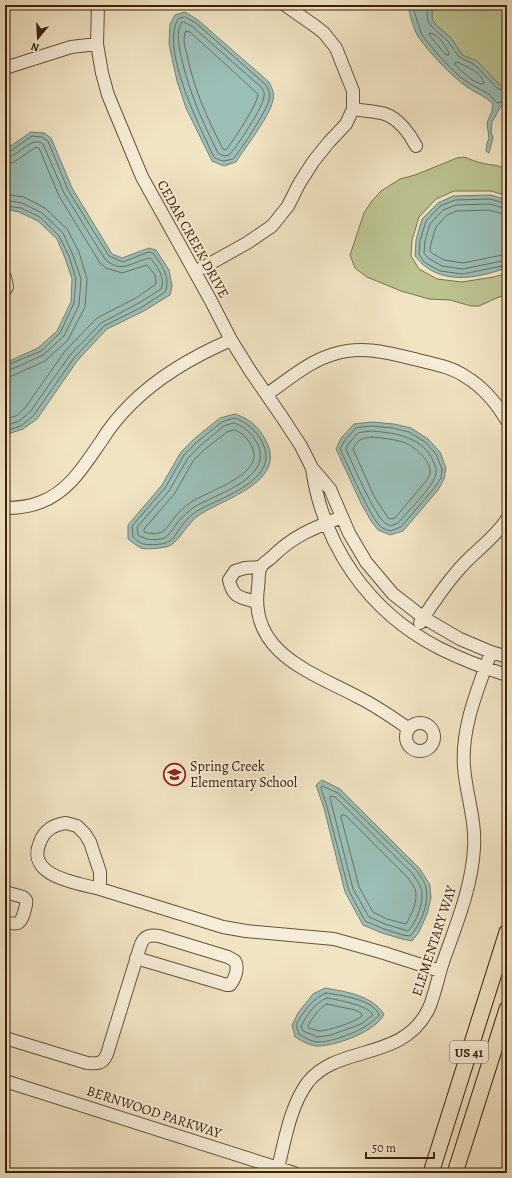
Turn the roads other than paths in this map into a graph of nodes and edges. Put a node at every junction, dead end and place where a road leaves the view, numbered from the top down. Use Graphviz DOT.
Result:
graph roads {
  1 [pos="98,5"];
  2 [pos="285,5"];
  3 [pos="97,44"];
  4 [pos="5,68"];
  5 [pos="354,109"];
  6 [pos="416,146"];
  7 [pos="195,272"];
  8 [pos="5,277"];
  9 [pos="5,290"];
  10 [pos="231,340"];
  11 [pos="266,394"];
  12 [pos="507,421"];
  13 [pos="312,468"];
  14 [pos="5,508"];
  15 [pos="342,517"];
  16 [pos="507,519"];
  17 [pos="326,523"];
  18 [pos="261,567"];
  19 [pos="256,602"];
  20 [pos="424,618"];
  21 [pos="414,633"];
  22 [pos="491,652"];
  23 [pos="507,657"];
  24 [pos="485,668"];
  25 [pos="507,675"];
  26 [pos="409,729"];
  27 [pos="100,889"];
  28 [pos="5,892"];
  29 [pos="5,922"];
  30 [pos="507,932"];
  31 [pos="136,958"];
  32 [pos="440,972"];
  33 [pos="507,1009"];
  34 [pos="5,1038"];
  35 [pos="5,1081"];
  36 [pos="278,1168"];
  37 [pos="294,1173"];
  38 [pos="431,1173"];
  39 [pos="455,1173"];
  1 -- 3 [label="street, CEDAR CREEK DRIVE"];
  2 -- 5 [label="street"];
  3 -- 4 [label="street"];
  3 -- 7 [label="street, CEDAR CREEK DRIVE"];
  5 -- 6 [label="street"];
  5 -- 7 [label="street"];
  7 -- 10 [label="street, CEDAR CREEK DRIVE"];
  8 -- 9 [label="street"];
  10 -- 11 [label="street, CEDAR CREEK DRIVE"];
  10 -- 14 [label="street"];
  11 -- 12 [label="street"];
  11 -- 13 [label="street, CEDAR CREEK DRIVE"];
  13 -- 15 [label="street, CEDAR CREEK DRIVE"];
  13 -- 17 [label="street, CEDAR CREEK DRIVE"];
  15 -- 17 [label="street"];
  15 -- 20 [label="street, CEDAR CREEK DRIVE"];
  16 -- 20 [label="street"];
  17 -- 18 [label="street"];
  17 -- 21 [label="street, CEDAR CREEK DRIVE"];
  18 -- 19 [label="street"];
  18 -- 19 [label="street"];
  19 -- 26 [label="street"];
  20 -- 21 [label="street"];
  20 -- 22 [label="street, CEDAR CREEK DRIVE"];
  21 -- 24 [label="street, CEDAR CREEK DRIVE"];
  22 -- 23 [label="street, CEDAR CREEK DRIVE"];
  22 -- 24 [label="street, ELEMENTARY WAY"];
  24 -- 25 [label="street, CEDAR CREEK DRIVE"];
  24 -- 32 [label="street, ELEMENTARY WAY"];
  27 -- 27 [label="street"];
  27 -- 32 [label="street"];
  28 -- 29 [label="street"];
  30 -- 38 [label="main road, US 41"];
  31 -- 31 [label="street"];
  31 -- 34 [label="street"];
  32 -- 36 [label="street, ELEMENTARY WAY"];
  33 -- 39 [label="main road, US 41"];
  35 -- 36 [label="street, BERNWOOD PARKWAY"];
  36 -- 37 [label="street, BERNWOOD PARKWAY"];
}
